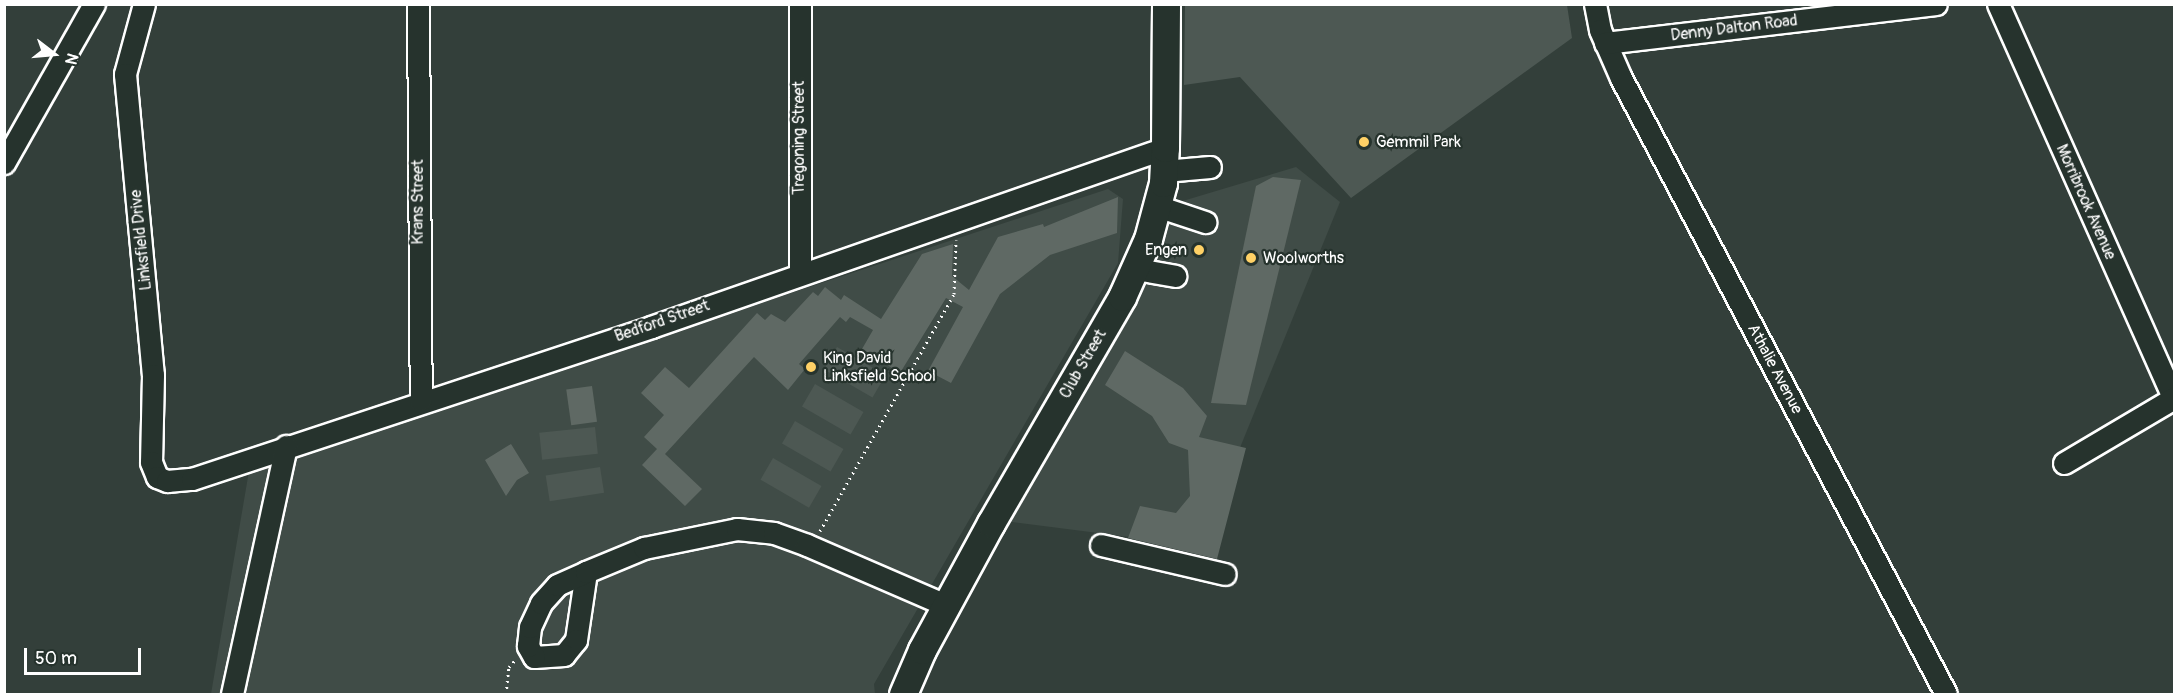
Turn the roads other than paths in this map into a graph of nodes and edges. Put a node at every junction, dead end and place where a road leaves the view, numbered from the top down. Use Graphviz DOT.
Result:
graph roads {
  1 [pos="94,4"];
  2 [pos="144,4"];
  3 [pos="417,4"];
  4 [pos="800,4"];
  5 [pos="1166,4"];
  6 [pos="1595,4"];
  7 [pos="1936,4"];
  8 [pos="1998,4"];
  9 [pos="1819,11"];
  10 [pos="1605,43"];
  11 [pos="1164,160"];
  12 [pos="4,163"];
  13 [pos="1210,167"];
  14 [pos="1157,206"];
  15 [pos="1205,222"];
  16 [pos="1136,268"];
  17 [pos="800,272"];
  18 [pos="1174,276"];
  19 [pos="2174,399"];
  20 [pos="421,400"];
  21 [pos="286,446"];
  22 [pos="2064,463"];
  23 [pos="158,477"];
  24 [pos="1101,545"];
  25 [pos="586,572"];
  26 [pos="1225,574"];
  27 [pos="948,606"];
  28 [pos="232,694"];
  29 [pos="903,694"];
  30 [pos="1946,694"];
  1 -- 12 [label="street"];
  2 -- 23 [label="street, Linksfield Drive"];
  3 -- 20 [label="street, Krans Street"];
  4 -- 17 [label="street, Tregoning Street"];
  5 -- 11 [label="main road, Club Street"];
  6 -- 10 [label="street, Athalie Avenue"];
  7 -- 9 [label="street, Denny Dalton Road"];
  8 -- 19 [label="street, Morribrook Avenue"];
  9 -- 10 [label="street, Denny Dalton Road"];
  10 -- 30 [label="street, Athalie Avenue"];
  11 -- 13 [label="street, Bedford Street"];
  11 -- 14 [label="main road, Club Street"];
  11 -- 17 [label="street, Bedford Street"];
  14 -- 15 [label="street"];
  14 -- 16 [label="main road, Club Street"];
  16 -- 18 [label="street"];
  16 -- 27 [label="main road, Club Street"];
  17 -- 20 [label="street, Bedford Street"];
  19 -- 22 [label="street"];
  20 -- 21 [label="street, Bedford Street"];
  21 -- 23 [label="street, Bedford Street"];
  21 -- 28 [label="street"];
  24 -- 26 [label="street"];
  25 -- 25 [label="street"];
  25 -- 27 [label="street"];
  27 -- 29 [label="main road, Club Street"];
}
